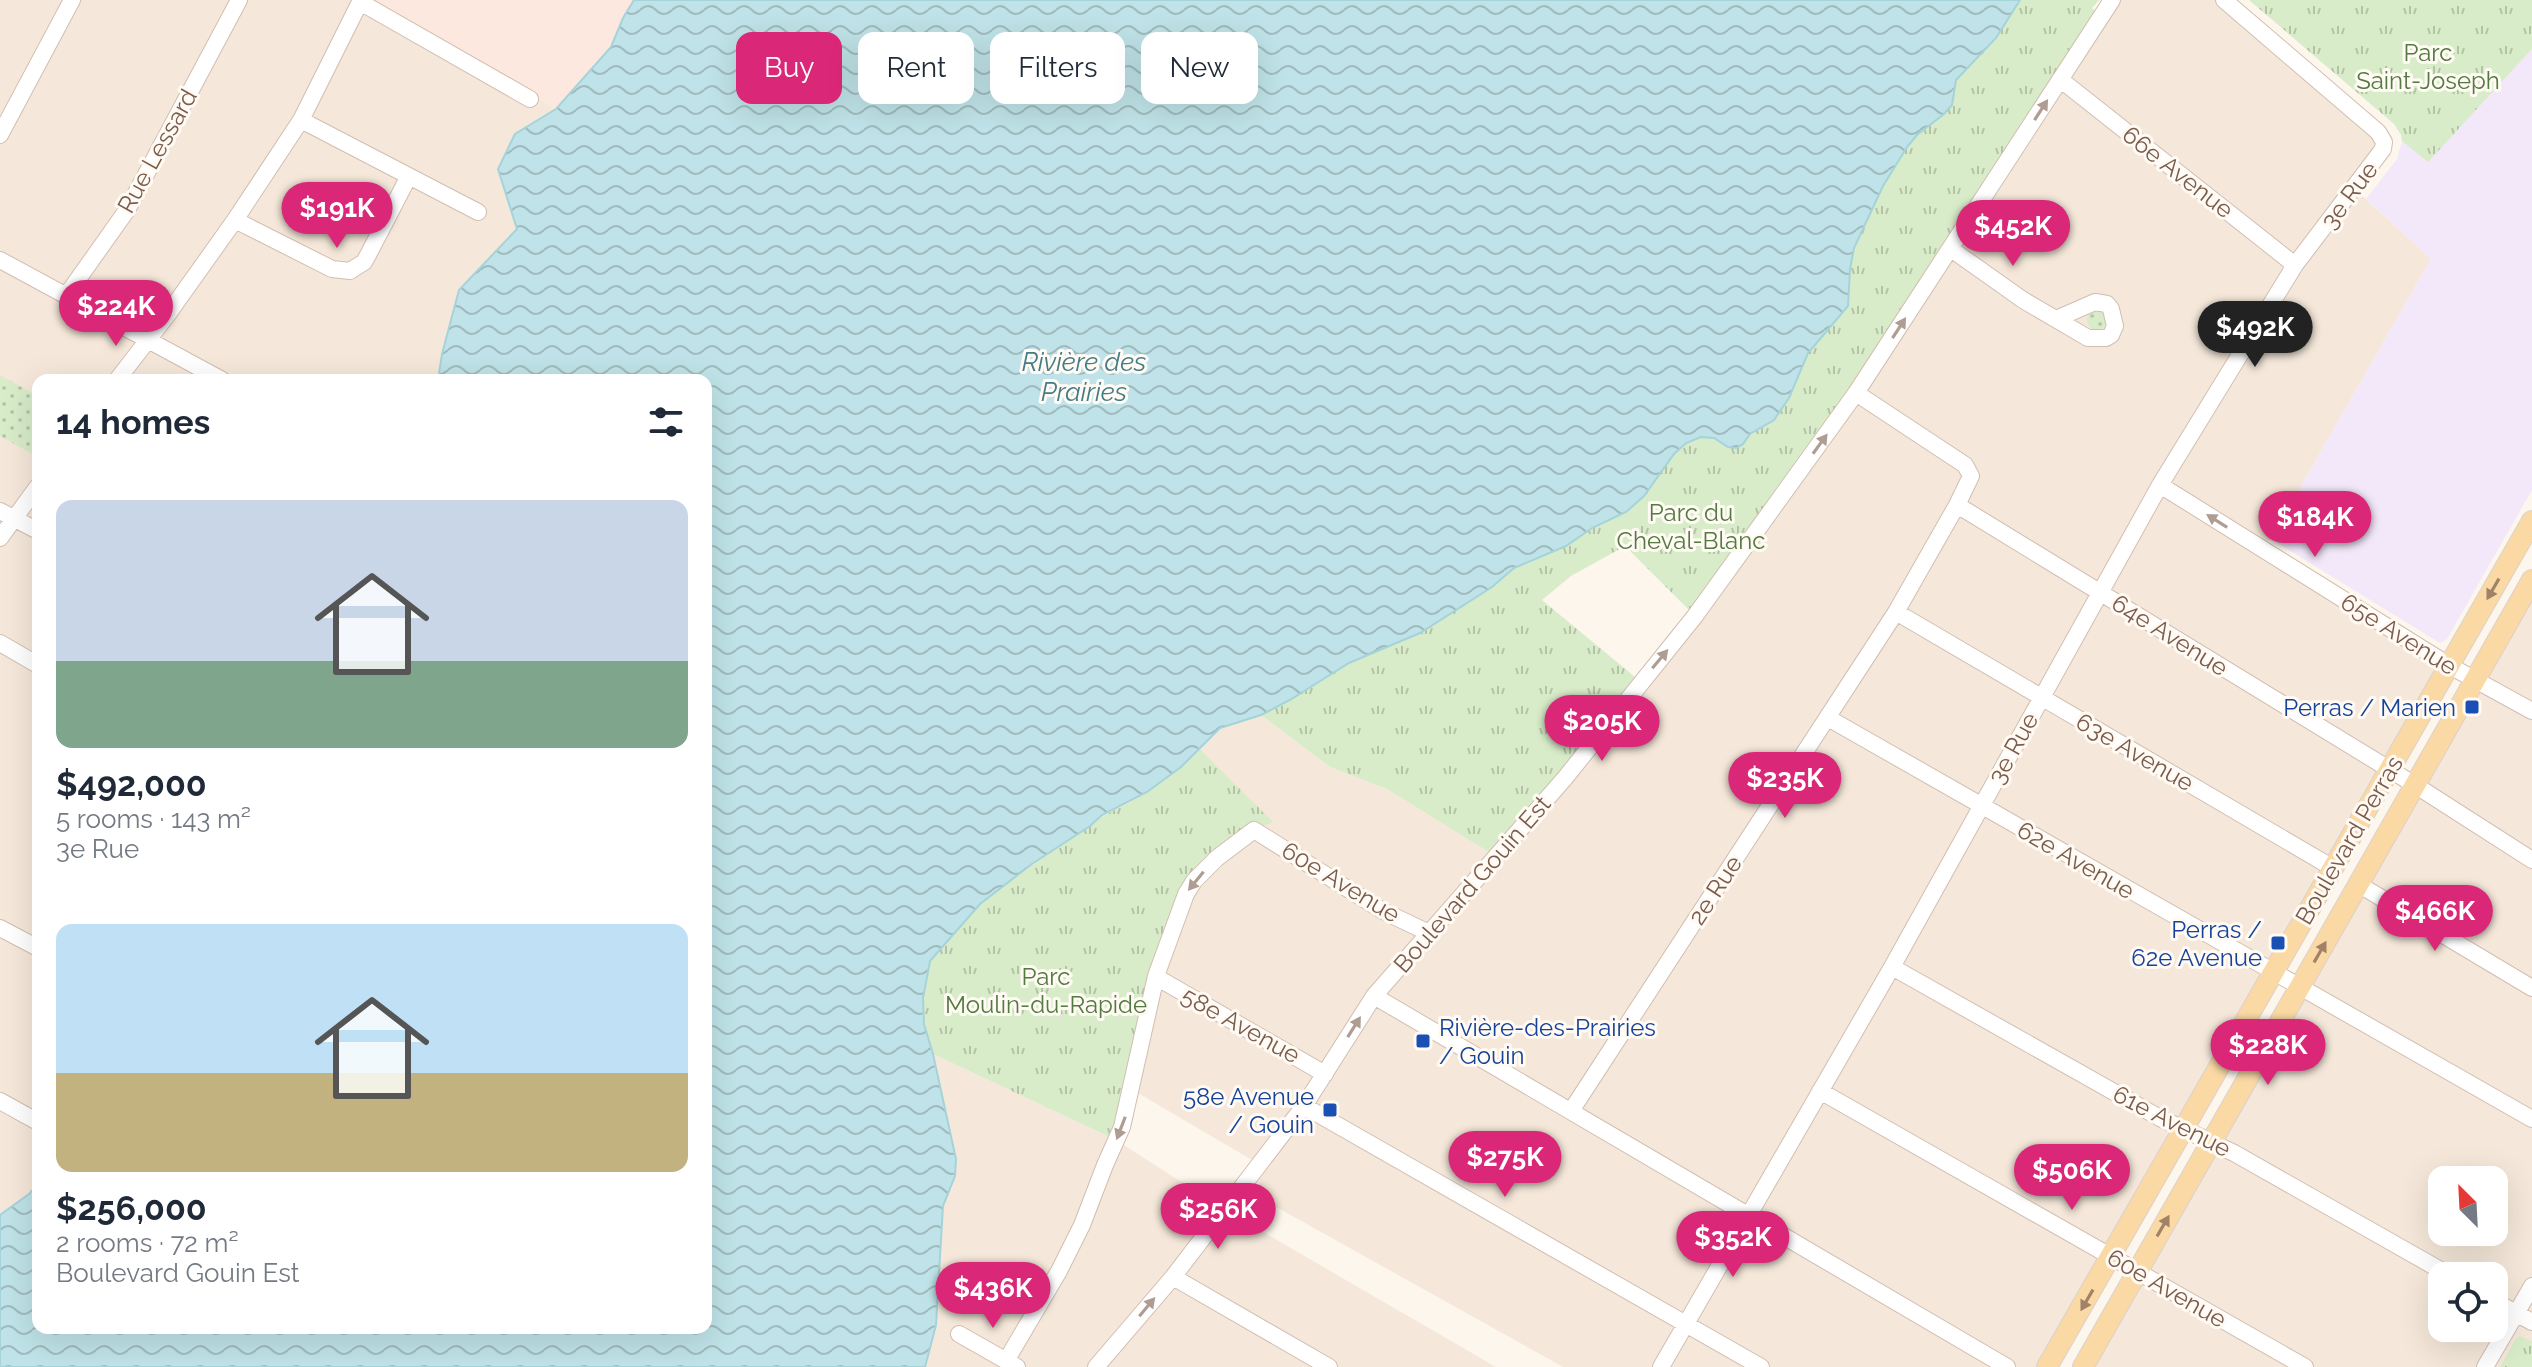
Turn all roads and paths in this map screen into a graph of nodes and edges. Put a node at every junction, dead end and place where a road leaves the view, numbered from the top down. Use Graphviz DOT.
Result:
graph roads {
  1 [pos="72,0"];
  2 [pos="239,0"];
  3 [pos="2112,0"];
  4 [pos="2224,0"];
  5 [pos="361,1"];
  6 [pos="2061,80"];
  7 [pos="530,99"];
  8 [pos="301,120"];
  9 [pos="0,135"];
  10 [pos="409,176"];
  11 [pos="478,212"];
  12 [pos="235,220"];
  13 [pos="1951,249"];
  14 [pos="0,260"];
  15 [pos="2295,265"];
  16 [pos="66,296"];
  17 [pos="2056,319"];
  18 [pos="147,340"];
  19 [pos="122,374"];
  20 [pos="211,374"];
  21 [pos="1856,393"];
  22 [pos="2160,485"];
  23 [pos="32,492"];
  24 [pos="1957,505"];
  25 [pos="7,515"];
  26 [pos="2532,521"];
  27 [pos="32,528"];
  28 [pos="0,538"];
  29 [pos="2532,580"];
  30 [pos="2101,593"];
  31 [pos="1896,612"];
  32 [pos="0,643"];
  33 [pos="32,662"];
  34 [pos="2450,666"];
  35 [pos="2475,680"];
  36 [pos="2042,696"];
  37 [pos="2532,711"];
  38 [pos="1828,718"];
  39 [pos="2389,770"];
  40 [pos="2415,785"];
  41 [pos="1981,806"];
  42 [pos="2532,860"];
  43 [pos="2333,868"];
  44 [pos="2358,884"];
  45 [pos="0,928"];
  46 [pos="1429,933"];
  47 [pos="32,945"];
  48 [pos="1892,967"];
  49 [pos="2274,972"];
  50 [pos="1156,977"];
  51 [pos="2300,987"];
  52 [pos="2532,988"];
  53 [pos="1374,996"];
  54 [pos="1325,1074"];
  55 [pos="1820,1091"];
  56 [pos="0,1101"];
  57 [pos="1304,1106"];
  58 [pos="1571,1111"];
  59 [pos="32,1119"];
  60 [pos="2532,1119"];
  61 [pos="2184,1128"];
  62 [pos="2212,1141"];
  63 [pos="1747,1215"];
  64 [pos="2112,1256"];
  65 [pos="2428,1263"];
  66 [pos="2137,1271"];
  67 [pos="1173,1277"];
  68 [pos="2532,1286"];
  69 [pos="2524,1318"];
  70 [pos="1685,1325"];
  71 [pos="959,1334"];
  72 [pos="1012,1364"];
  73 [pos="1096,1367"];
  74 [pos="1329,1367"];
  75 [pos="1661,1367"];
  76 [pos="1761,1367"];
  77 [pos="2007,1367"];
  78 [pos="2047,1367"];
  79 [pos="2083,1367"];
  80 [pos="2305,1367"];
  81 [pos="2485,1367"];
  1 -- 9 [label="street"];
  2 -- 16 [label="street, Rue Lessard"];
  3 -- 6 [label="street, Boulevard Gouin Est"];
  4 -- 15 [label="street, 3e Rue"];
  5 -- 7 [label="street"];
  5 -- 8 [label="street"];
  13 -- 6 [label="street, Boulevard Gouin Est, one-way"];
  6 -- 15 [label="street, 66e Avenue"];
  8 -- 10 [label="street"];
  8 -- 12 [label="street"];
  10 -- 11 [label="street"];
  10 -- 12 [label="street"];
  12 -- 18 [label="street"];
  13 -- 17 [label="street"];
  21 -- 13 [label="street, Boulevard Gouin Est, one-way"];
  14 -- 16 [label="street"];
  15 -- 22 [label="street, 3e Rue"];
  16 -- 18 [label="street"];
  18 -- 19 [label="street"];
  18 -- 20 [label="street"];
  21 -- 24 [label="street"];
  46 -- 21 [label="street, Boulevard Gouin Est, one-way"];
  22 -- 30 [label="street, 3e Rue"];
  34 -- 22 [label="street, 65e Avenue, one-way"];
  23 -- 25 [label="street"];
  24 -- 30 [label="street, 64e Avenue"];
  24 -- 31 [label="street, 2e Rue"];
  25 -- 27 [label="street"];
  25 -- 28 [label="street"];
  26 -- 34 [label="main road, Boulevard Perras, one-way"];
  29 -- 35 [label="main road, Boulevard Perras"];
  30 -- 36 [label="street, 3e Rue"];
  30 -- 39 [label="street, 64e Avenue"];
  31 -- 36 [label="street, 63e Avenue"];
  31 -- 38 [label="street, 2e Rue"];
  32 -- 33 [label="street"];
  34 -- 35 [label="street, 65e Avenue"];
  34 -- 39 [label="main road, Boulevard Perras"];
  35 -- 37 [label="street, 65e Avenue"];
  35 -- 40 [label="main road, Boulevard Perras"];
  36 -- 41 [label="street, 3e Rue"];
  36 -- 43 [label="street, 63e Avenue"];
  38 -- 41 [label="street, 62e Avenue"];
  38 -- 58 [label="street, 2e Rue"];
  39 -- 40 [label="street, 64e Avenue"];
  39 -- 43 [label="main road, Boulevard Perras"];
  40 -- 42 [label="street, 64e Avenue"];
  40 -- 44 [label="main road, Boulevard Perras"];
  41 -- 48 [label="street, 3e Rue"];
  41 -- 49 [label="street, 62e Avenue"];
  43 -- 49 [label="main road, Boulevard Perras"];
  51 -- 44 [label="main road, Boulevard Perras, one-way"];
  44 -- 52 [label="street"];
  45 -- 47 [label="street"];
  46 -- 50 [label="street, 60e Avenue, one-way"];
  46 -- 53 [label="street, Boulevard Gouin Est"];
  48 -- 55 [label="street, 3e Rue"];
  48 -- 61 [label="street, 61e Avenue"];
  49 -- 51 [label="street, 62e Avenue"];
  49 -- 61 [label="main road, Boulevard Perras"];
  50 -- 54 [label="street, 58e Avenue"];
  50 -- 72 [label="street, one-way"];
  51 -- 60 [label="street, 62e Avenue"];
  51 -- 62 [label="main road, Boulevard Perras"];
  54 -- 53 [label="street, Boulevard Gouin Est, one-way"];
  53 -- 58 [label="street"];
  54 -- 57 [label="street, Boulevard Gouin Est"];
  55 -- 63 [label="street, 3e Rue"];
  55 -- 64 [label="street, 60e Avenue"];
  56 -- 59 [label="street"];
  57 -- 67 [label="street, Boulevard Gouin Est"];
  57 -- 70 [label="street"];
  58 -- 63 [label="street"];
  61 -- 62 [label="street, 61e Avenue"];
  61 -- 64 [label="main road, Boulevard Perras"];
  62 -- 65 [label="street, 61e Avenue"];
  66 -- 62 [label="main road, Boulevard Perras, one-way"];
  63 -- 70 [label="street, 3e Rue"];
  63 -- 77 [label="street"];
  64 -- 66 [label="street, 60e Avenue"];
  64 -- 78 [label="main road, Boulevard Perras, one-way"];
  66 -- 79 [label="main road, Boulevard Perras"];
  66 -- 80 [label="street, 60e Avenue"];
  73 -- 67 [label="street, Boulevard Gouin Est, one-way"];
  67 -- 74 [label="street"];
  68 -- 69 [label="street"];
  69 -- 81 [label="street"];
  70 -- 75 [label="street, 3e Rue"];
  70 -- 76 [label="street"];
  71 -- 72 [label="street"];
}
